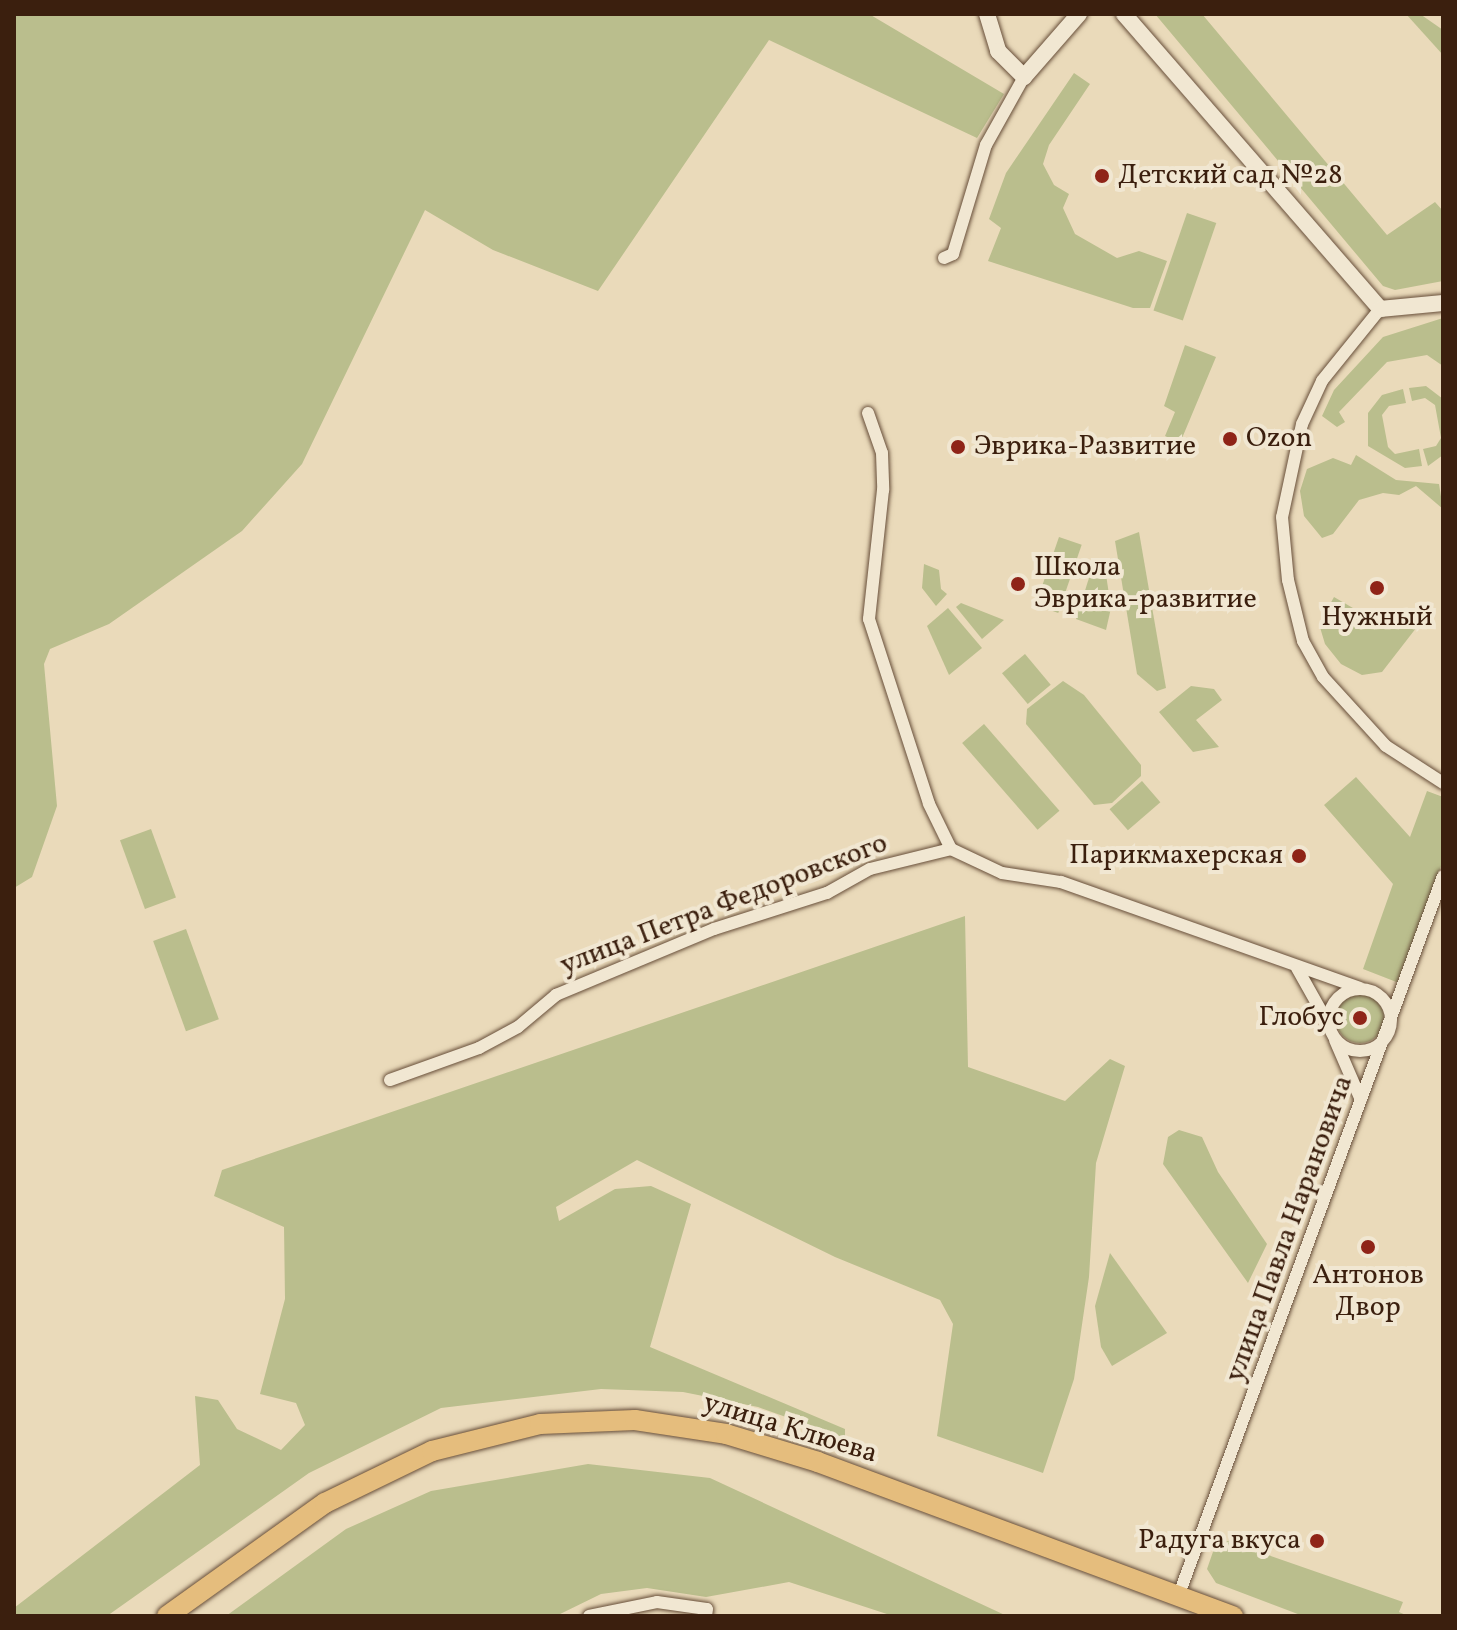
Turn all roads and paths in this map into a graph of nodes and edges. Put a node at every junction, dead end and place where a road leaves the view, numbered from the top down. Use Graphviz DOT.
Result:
graph roads {
  1 [pos="987,14"];
  2 [pos="1079,14"];
  3 [pos="1124,14"];
  4 [pos="1024,77"];
  5 [pos="944,258"];
  6 [pos="1443,303"];
  7 [pos="1380,309"];
  8 [pos="868,413"];
  9 [pos="1443,783"];
  10 [pos="951,849"];
  11 [pos="1443,876"];
  12 [pos="1297,968"];
  13 [pos="1360,988"];
  14 [pos="1380,996"];
  15 [pos="1398,1004"];
  16 [pos="1389,1029"];
  17 [pos="1332,1031"];
  18 [pos="390,1080"];
  19 [pos="1361,1100"];
  20 [pos="1178,1597"];
  21 [pos="707,1612"];
  22 [pos="167,1616"];
  23 [pos="589,1616"];
  24 [pos="1233,1616"];
  1 -- 4 [label="street"];
  2 -- 4 [label="street"];
  3 -- 7 [label="street"];
  4 -- 5 [label="street"];
  6 -- 7 [label="street"];
  7 -- 9 [label="street"];
  8 -- 10 [label="street"];
  10 -- 12 [label="street"];
  10 -- 18 [label="street, улица Петра Федоровского"];
  11 -- 15 [label="street, улица Павла Нарановича"];
  12 -- 13 [label="street"];
  12 -- 17 [label="street"];
  13 -- 14 [label="street"];
  13 -- 17 [label="street"];
  14 -- 15 [label="street"];
  14 -- 16 [label="street"];
  15 -- 16 [label="street, улица Павла Нарановича"];
  16 -- 17 [label="street"];
  16 -- 19 [label="street, улица Павла Нарановича"];
  17 -- 19 [label="street"];
  19 -- 20 [label="street, улица Павла Нарановича"];
  20 -- 22 [label="main road, улица Клюева"];
  20 -- 24 [label="main road, улица Клюева"];
  21 -- 23 [label="street"];
}
